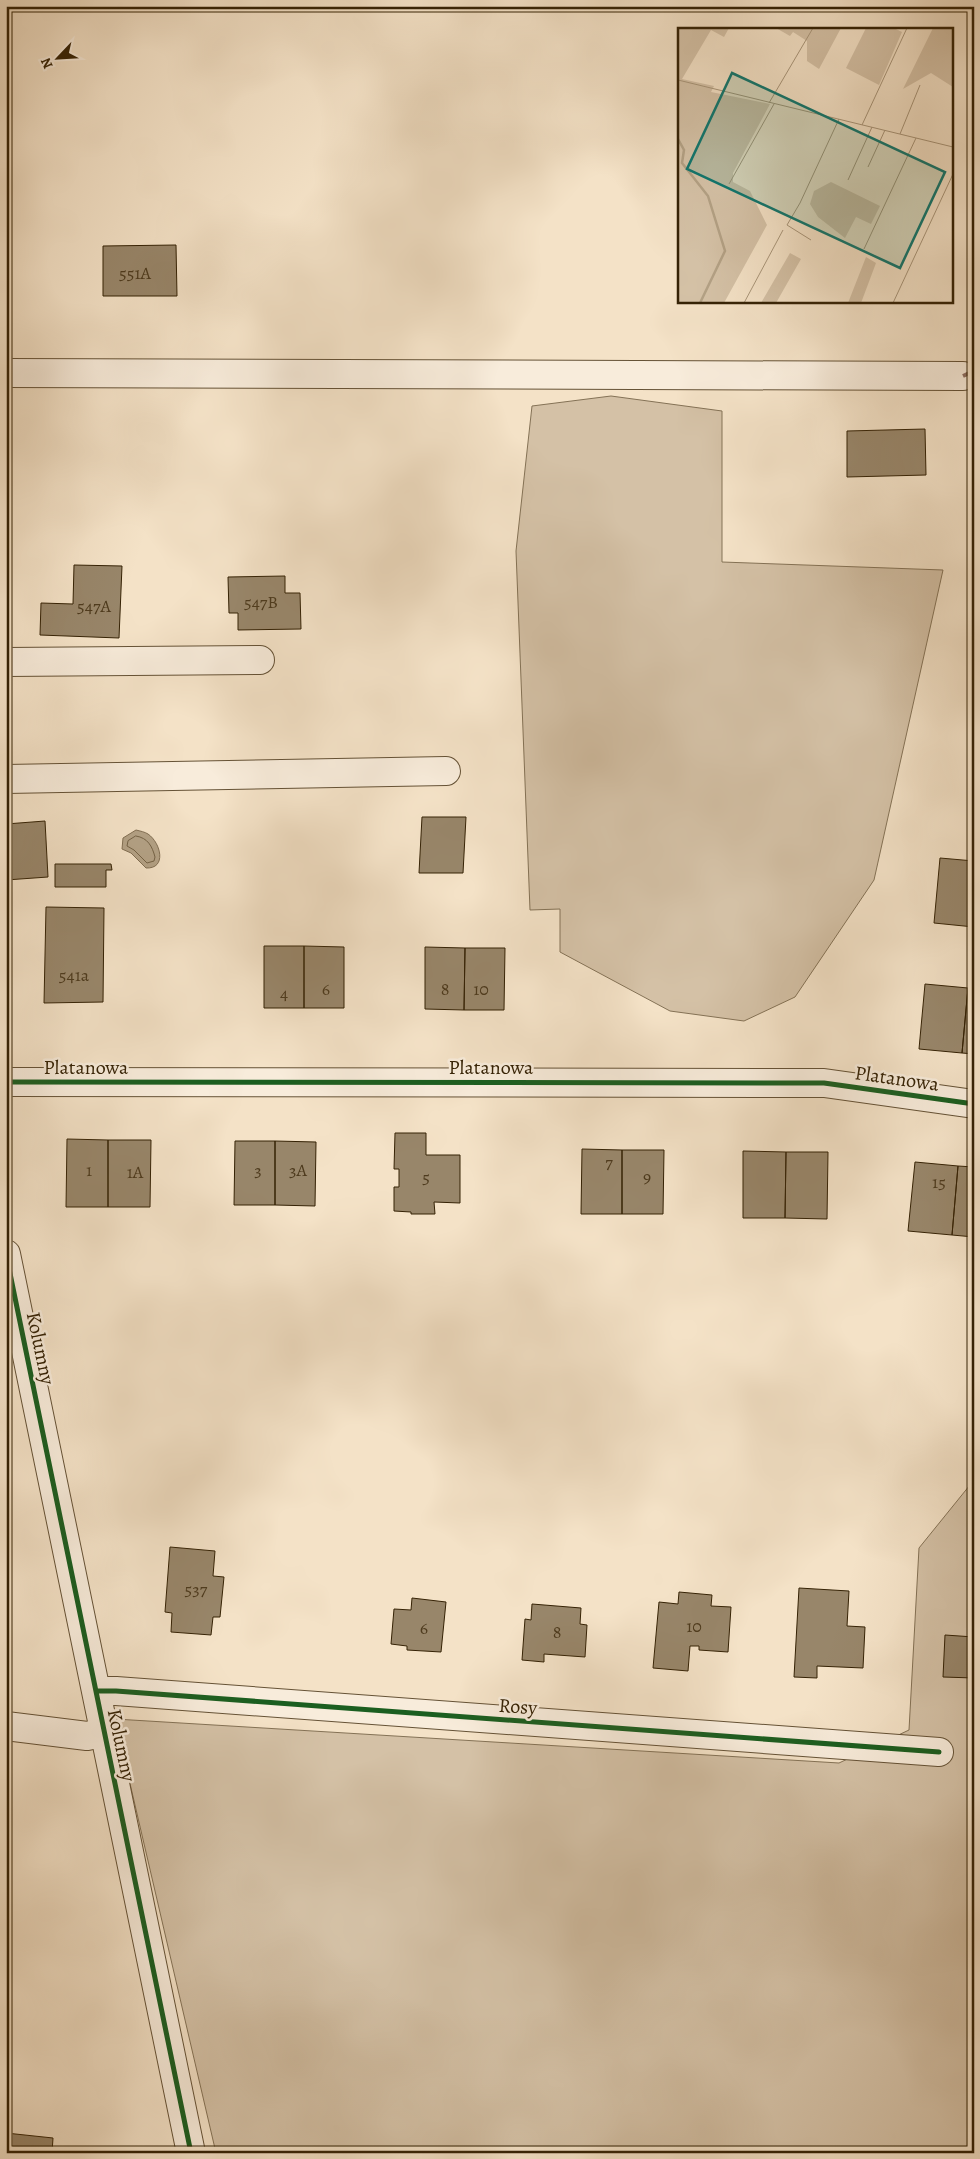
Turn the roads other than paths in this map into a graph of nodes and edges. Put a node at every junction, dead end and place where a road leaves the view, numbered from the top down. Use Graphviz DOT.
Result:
graph roads {
  1 [pos="6,373"];
  2 [pos="963,376"];
  3 [pos="260,660"];
  4 [pos="6,662"];
  5 [pos="446,771"];
  6 [pos="6,779"];
  7 [pos="6,1082"];
  8 [pos="974,1104"];
  9 [pos="6,1254"];
  10 [pos="96,1692"];
  11 [pos="6,1726"];
  12 [pos="105,1732"];
  13 [pos="938,1752"];
  14 [pos="191,2153"];
  1 -- 2 [label="street"];
  3 -- 4 [label="street"];
  5 -- 6 [label="street"];
  7 -- 8 [label="street, Platanowa"];
  9 -- 10 [label="street, Kolumny"];
  10 -- 12 [label="street, Kolumny"];
  10 -- 13 [label="street, Rosy"];
  11 -- 12 [label="street"];
  12 -- 14 [label="street, Kolumny"];
}
